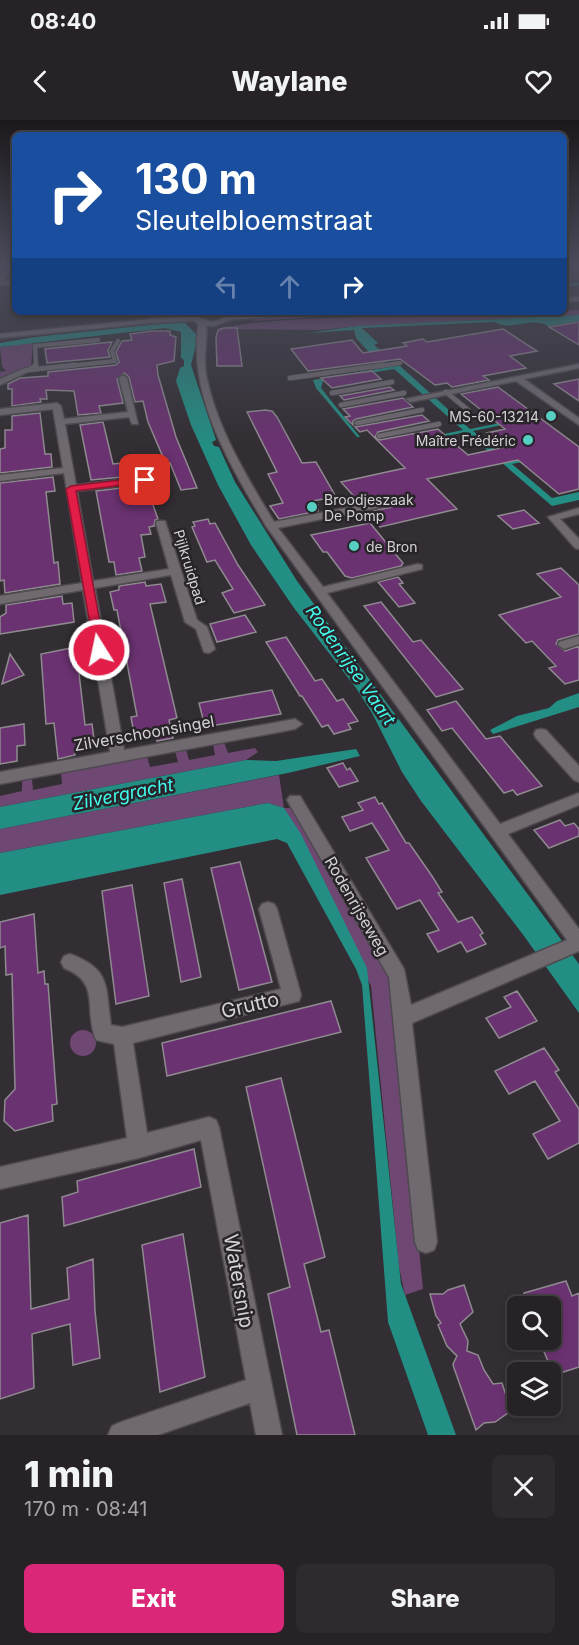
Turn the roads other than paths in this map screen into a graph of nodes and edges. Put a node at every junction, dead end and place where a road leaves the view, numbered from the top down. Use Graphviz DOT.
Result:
graph roads {
  1 [pos="117,324"];
  2 [pos="201,324"];
  3 [pos="0,336"];
  4 [pos="98,340"];
  5 [pos="118,341"];
  6 [pos="400,363"];
  7 [pos="579,366"];
  8 [pos="28,370"];
  9 [pos="123,378"];
  10 [pos="290,378"];
  11 [pos="517,378"];
  12 [pos="0,382"];
  13 [pos="392,382"];
  14 [pos="446,392"];
  15 [pos="332,393"];
  16 [pos="407,396"];
  17 [pos="341,405"];
  18 [pos="422,410"];
  19 [pos="468,410"];
  20 [pos="0,412"];
  21 [pos="61,422"];
  22 [pos="579,422"];
  23 [pos="357,423"];
  24 [pos="439,424"];
  25 [pos="380,435"];
  26 [pos="68,470"];
  27 [pos="0,478"];
  28 [pos="145,480"];
  29 [pos="71,489"];
  30 [pos="391,502"];
  31 [pos="579,511"];
  32 [pos="161,523"];
  33 [pos="271,526"];
  34 [pos="579,546"];
  35 [pos="418,567"];
  36 [pos="175,572"];
  37 [pos="88,586"];
  38 [pos="318,592"];
  39 [pos="0,600"];
  40 [pos="579,640"];
  41 [pos="564,645"];
  42 [pos="209,649"];
  43 [pos="295,724"];
  44 [pos="542,734"];
  45 [pos="118,756"];
  46 [pos="579,776"];
  47 [pos="0,778"];
  48 [pos="579,799"];
  49 [pos="295,800"];
  50 [pos="496,832"];
  51 [pos="268,909"];
  52 [pos="576,945"];
  53 [pos="70,962"];
  54 [pos="404,1017"];
  55 [pos="122,1036"];
  56 [pos="139,1147"];
  57 [pos="0,1178"];
  58 [pos="426,1242"];
  59 [pos="258,1388"];
  60 [pos="121,1435"];
  61 [pos="269,1435"];
  1 -- 3 [label="street"];
  2 -- 33 [label="street"];
  4 -- 8 [label="lane"];
  5 -- 8 [label="lane"];
  6 -- 10 [label="lane"];
  7 -- 11 [label="street"];
  8 -- 12 [label="street"];
  9 -- 21 [label="street"];
  11 -- 14 [label="street"];
  11 -- 22 [label="street"];
  13 -- 15 [label="lane"];
  14 -- 16 [label="street"];
  14 -- 19 [label="lane"];
  16 -- 17 [label="lane"];
  18 -- 23 [label="lane"];
  20 -- 21 [label="street"];
  21 -- 26 [label="street"];
  24 -- 25 [label="lane"];
  26 -- 27 [label="street"];
  26 -- 29 [label="street"];
  28 -- 29 [label="street"];
  29 -- 37 [label="street"];
  30 -- 33 [label="street"];
  31 -- 34 [label="street"];
  32 -- 36 [label="street, Pijlkruidpad"];
  33 -- 38 [label="street"];
  35 -- 38 [label="street"];
  36 -- 37 [label="street"];
  36 -- 42 [label="street, Pijlkruidpad"];
  37 -- 39 [label="street"];
  37 -- 45 [label="street"];
  38 -- 50 [label="street"];
  40 -- 41 [label="street"];
  43 -- 45 [label="street, Zilverschoonsingel"];
  44 -- 46 [label="street"];
  45 -- 47 [label="street, Zilverschoonsingel"];
  48 -- 50 [label="street"];
  49 -- 54 [label="street, Rodenrijseweg"];
  50 -- 52 [label="street"];
  51 -- 55 [label="street, Grutto"];
  52 -- 54 [label="street"];
  53 -- 55 [label="street"];
  54 -- 58 [label="street, Rodenrijseweg"];
  55 -- 56 [label="street"];
  56 -- 57 [label="street"];
  56 -- 59 [label="street, Watersnip"];
  59 -- 60 [label="street"];
  59 -- 61 [label="street, Watersnip"];
}
